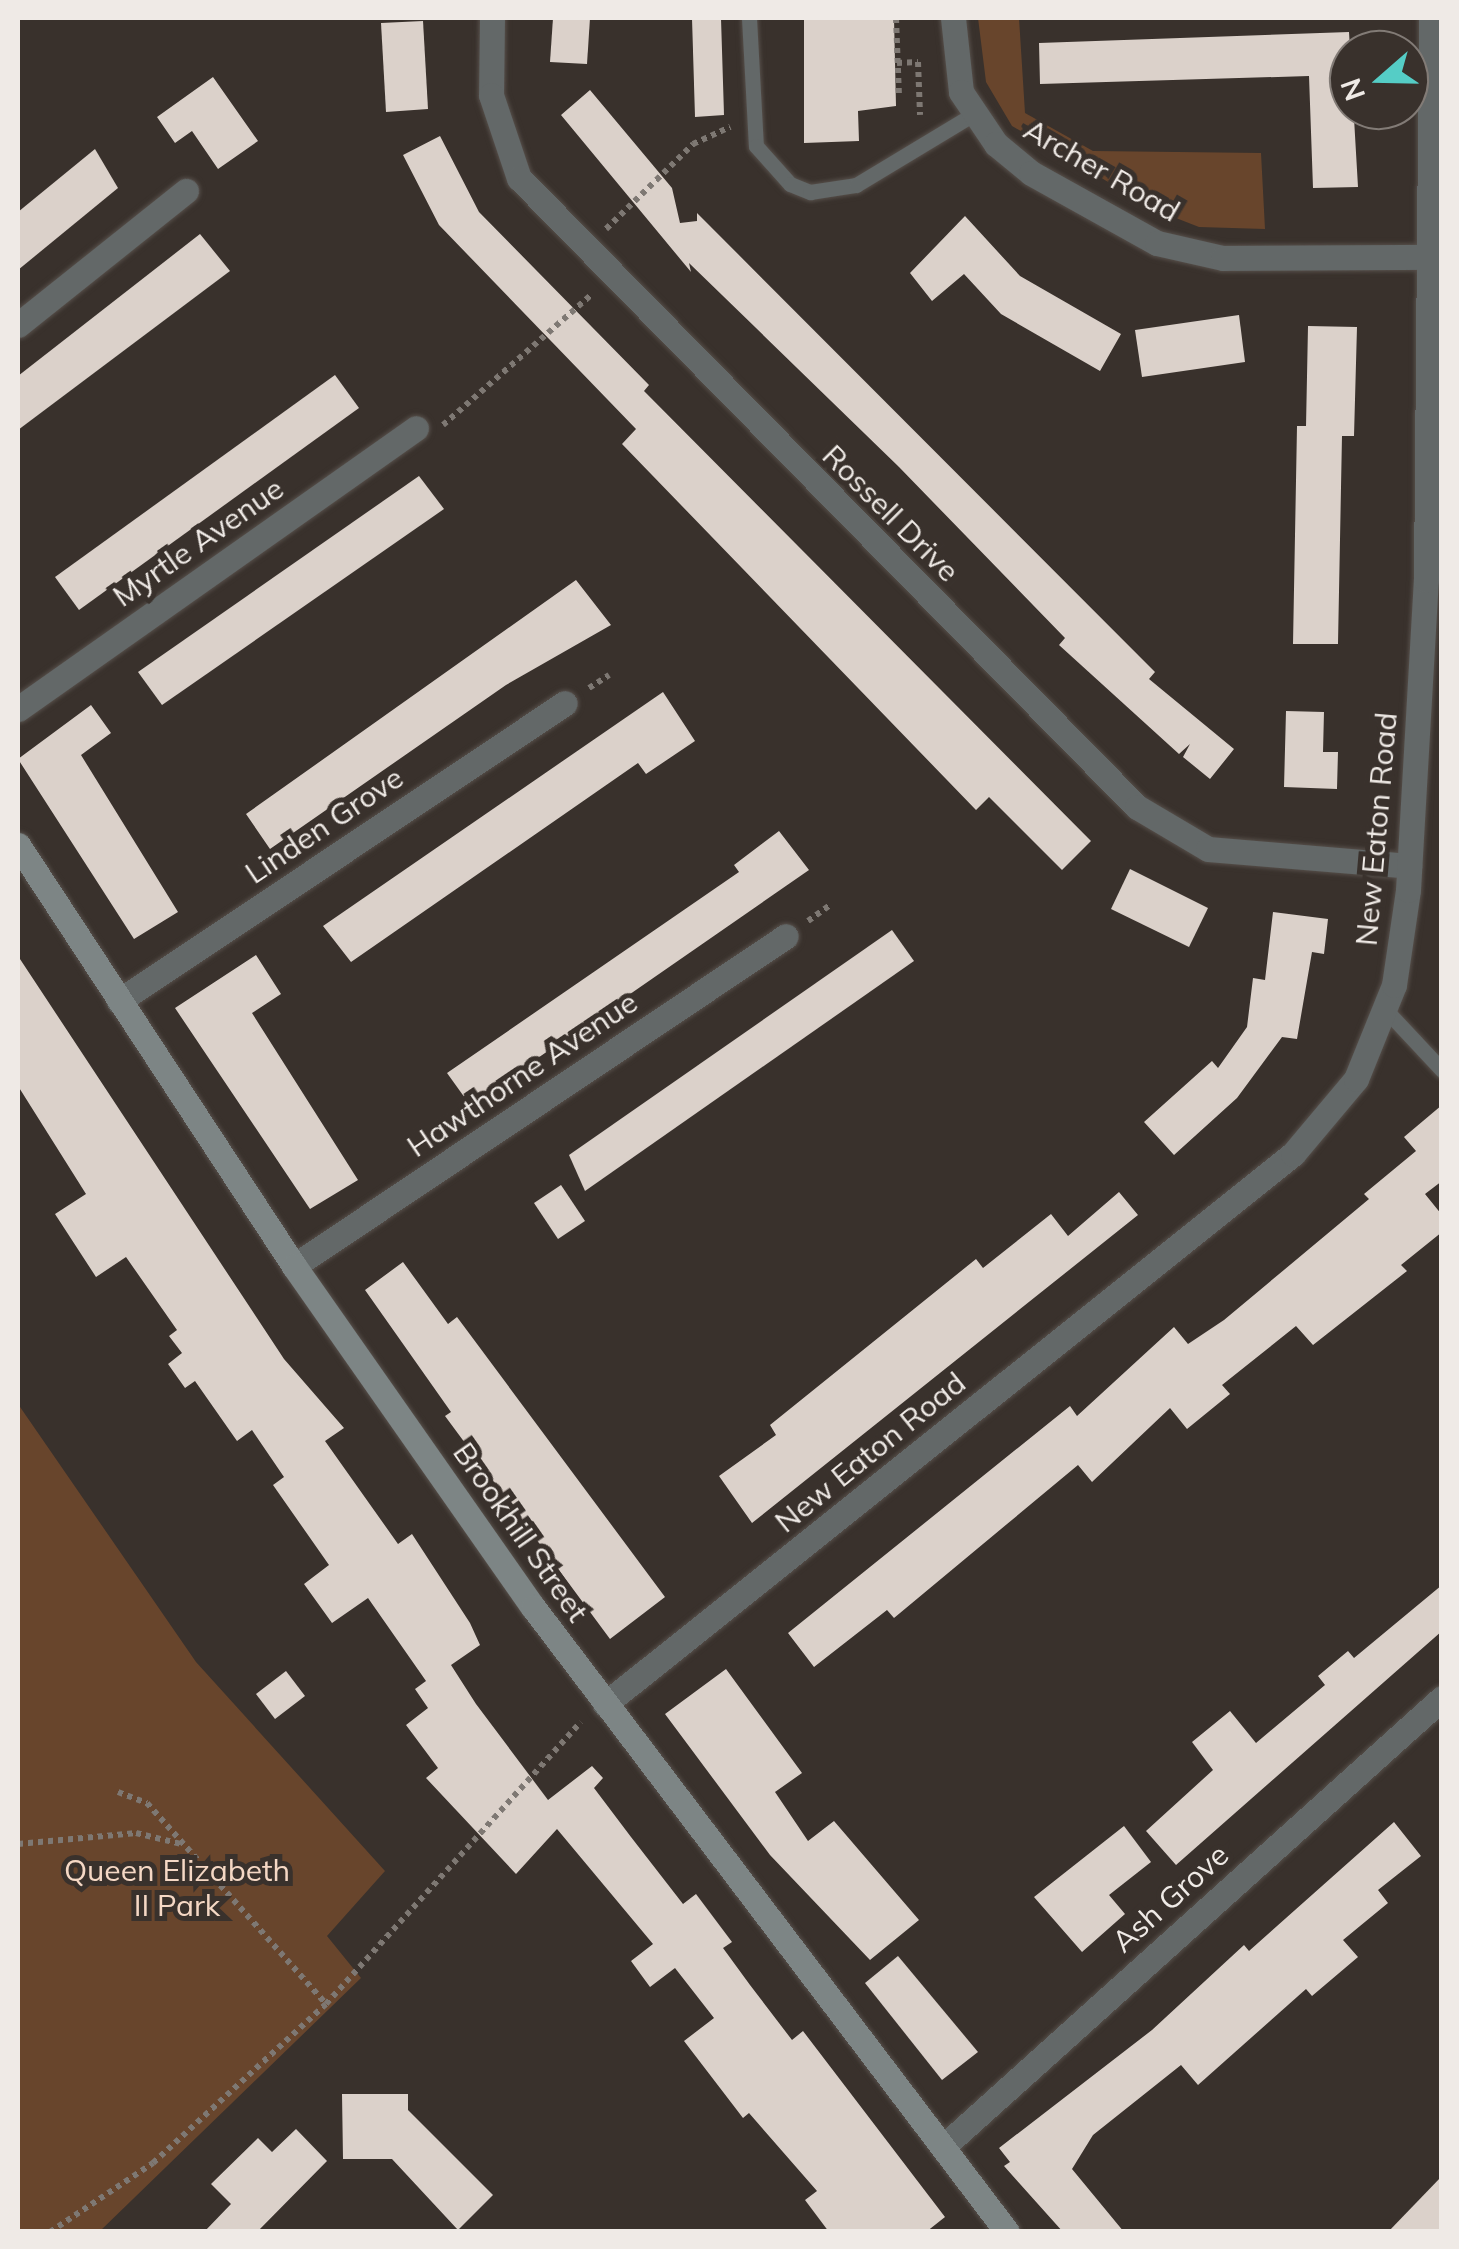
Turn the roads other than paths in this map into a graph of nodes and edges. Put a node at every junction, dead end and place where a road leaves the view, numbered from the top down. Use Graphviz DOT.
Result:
graph roads {
  1 [pos="492,18"];
  2 [pos="748,18"];
  3 [pos="952,18"];
  4 [pos="1431,18"];
  5 [pos="972,116"];
  6 [pos="186,191"];
  7 [pos="1434,256"];
  8 [pos="18,324"];
  9 [pos="416,428"];
  10 [pos="1434,579"];
  11 [pos="565,703"];
  12 [pos="18,709"];
  13 [pos="18,846"];
  14 [pos="1409,866"];
  15 [pos="786,936"];
  16 [pos="119,1001"];
  17 [pos="1384,1008"];
  18 [pos="1442,1070"];
  19 [pos="294,1266"];
  20 [pos="1442,1698"];
  21 [pos="605,1704"];
  22 [pos="942,2146"];
  23 [pos="1007,2232"];
  1 -- 14 [label="street, Rossell Drive"];
  2 -- 5 [label="lane"];
  3 -- 5 [label="street, Archer Road"];
  4 -- 7 [label="street, New Eaton Road"];
  5 -- 7 [label="street, Archer Road"];
  6 -- 8 [label="street"];
  7 -- 10 [label="street, New Eaton Road"];
  9 -- 12 [label="street, Myrtle Avenue"];
  10 -- 14 [label="street, New Eaton Road"];
  11 -- 16 [label="street, Linden Grove"];
  13 -- 16 [label="street, Brookhill Street"];
  14 -- 17 [label="street, New Eaton Road"];
  15 -- 19 [label="street, Hawthorne Avenue"];
  16 -- 19 [label="street, Brookhill Street"];
  17 -- 18 [label="lane"];
  17 -- 21 [label="street, New Eaton Road"];
  19 -- 21 [label="street, Brookhill Street"];
  20 -- 22 [label="street, Ash Grove"];
  21 -- 22 [label="street, Brookhill Street"];
  22 -- 23 [label="street, Brookhill Street"];
}
